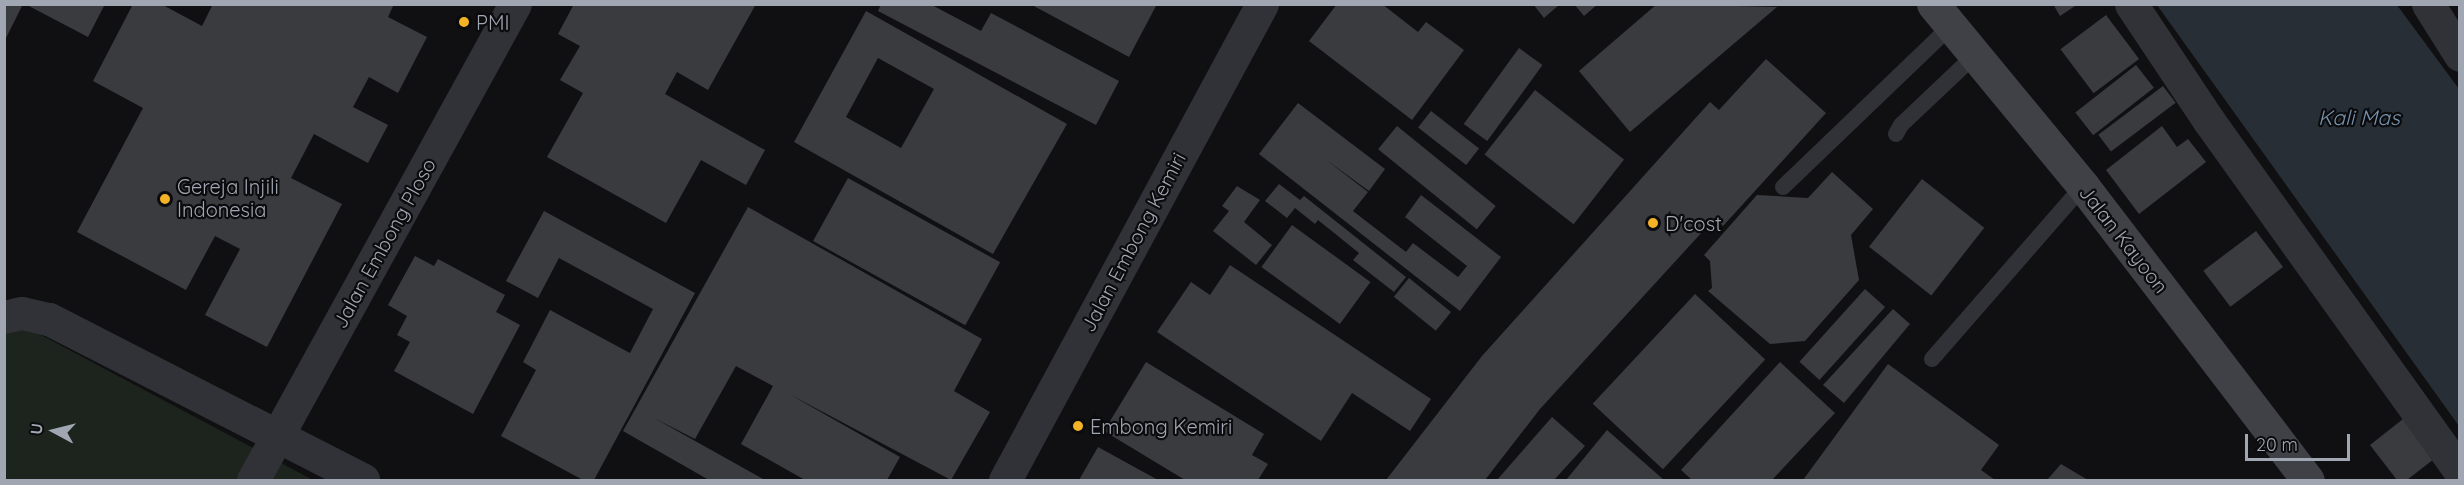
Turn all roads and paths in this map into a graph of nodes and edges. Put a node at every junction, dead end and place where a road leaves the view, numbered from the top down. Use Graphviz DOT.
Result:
graph roads {
  1 [pos="515,4"];
  2 [pos="1262,4"];
  3 [pos="2131,4"];
  4 [pos="2428,4"];
  5 [pos="1942,16"];
  6 [pos="1975,55"];
  7 [pos="2460,55"];
  8 [pos="1896,134"];
  9 [pos="2083,186"];
  10 [pos="1783,187"];
  11 [pos="4,317"];
  12 [pos="1932,359"];
  13 [pos="277,438"];
  14 [pos="2460,472"];
  15 [pos="253,480"];
  16 [pos="363,480"];
  17 [pos="1005,480"];
  18 [pos="2308,480"];
  1 -- 13 [label="street, Jalan Embong Ploso"];
  2 -- 17 [label="street, Jalan Embong Kemiri"];
  3 -- 14 [label="street"];
  4 -- 7 [label="street"];
  5 -- 6 [label="main road, Jalan Kayoon"];
  5 -- 10 [label="lane"];
  6 -- 8 [label="lane"];
  6 -- 9 [label="main road, Jalan Kayoon"];
  9 -- 12 [label="lane"];
  9 -- 18 [label="main road, Jalan Kayoon"];
  11 -- 13 [label="street"];
  13 -- 15 [label="street, Jalan Embong Ploso"];
  13 -- 16 [label="street"];
}
